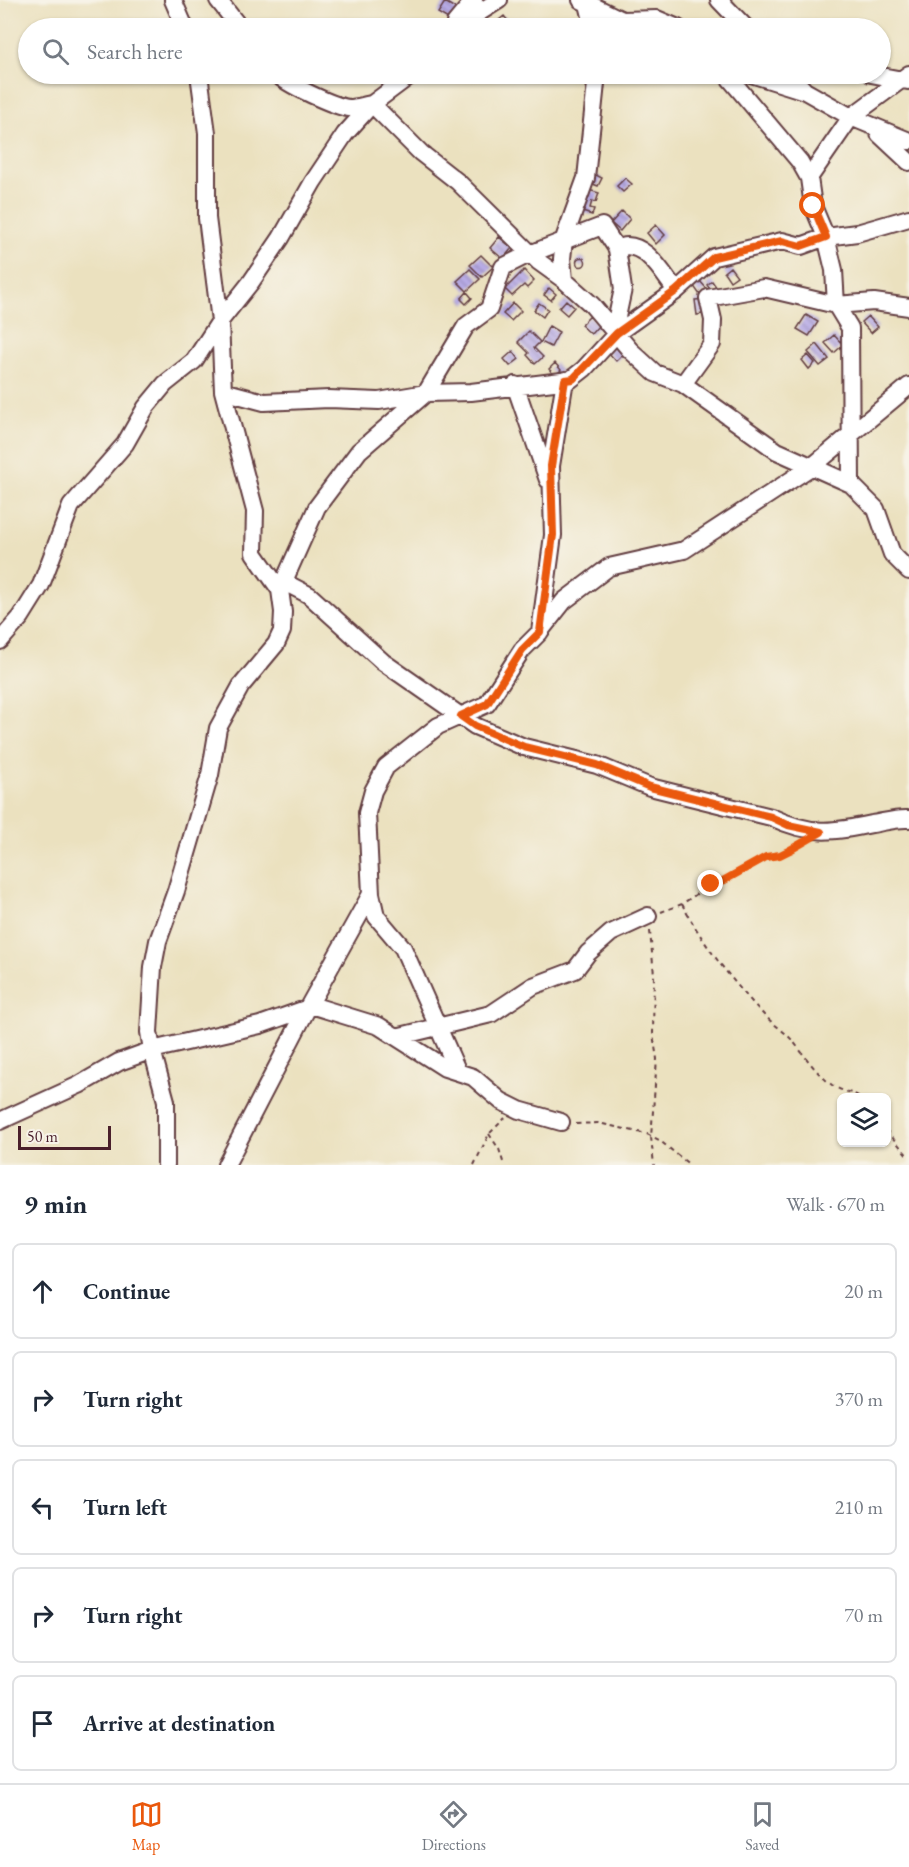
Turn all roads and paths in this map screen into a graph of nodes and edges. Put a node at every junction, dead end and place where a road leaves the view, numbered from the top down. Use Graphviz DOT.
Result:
graph roads {
  1 [pos="173,0"];
  2 [pos="218,0"];
  3 [pos="474,0"];
  4 [pos="499,0"];
  5 [pos="719,0"];
  6 [pos="585,1"];
  7 [pos="181,18"];
  8 [pos="232,18"];
  9 [pos="460,18"];
  10 [pos="469,18"];
  11 [pos="591,18"];
  12 [pos="618,18"];
  13 [pos="736,18"];
  14 [pos="891,76"];
  15 [pos="906,78"];
  16 [pos="200,84"];
  17 [pos="292,84"];
  18 [pos="399,84"];
  19 [pos="596,84"];
  20 [pos="734,84"];
  21 [pos="783,84"];
  22 [pos="798,84"];
  23 [pos="805,91"];
  24 [pos="372,104"];
  25 [pos="851,117"];
  26 [pos="870,125"];
  27 [pos="909,141"];
  28 [pos="909,162"];
  29 [pos="809,178"];
  30 [pos="909,218"];
  31 [pos="826,237"];
  32 [pos="563,241"];
  33 [pos="617,249"];
  34 [pos="530,254"];
  35 [pos="564,280"];
  36 [pos="676,291"];
  37 [pos="836,305"];
  38 [pos="909,307"];
  39 [pos="220,321"];
  40 [pos="617,333"];
  41 [pos="565,380"];
  42 [pos="683,384"];
  43 [pos="515,385"];
  44 [pos="909,386"];
  45 [pos="223,391"];
  46 [pos="426,393"];
  47 [pos="850,435"];
  48 [pos="813,467"];
  49 [pos="851,484"];
  50 [pos="552,492"];
  51 [pos="909,571"];
  52 [pos="282,586"];
  53 [pos="540,632"];
  54 [pos="0,641"];
  55 [pos="461,716"];
  56 [pos="909,819"];
  57 [pos="821,832"];
  58 [pos="371,894"];
  59 [pos="682,904"];
  60 [pos="648,916"];
  61 [pos="307,1009"];
  62 [pos="437,1027"];
  63 [pos="396,1036"];
  64 [pos="152,1050"];
  65 [pos="458,1072"];
  66 [pos="844,1093"];
  67 [pos="519,1110"];
  68 [pos="0,1121"];
  69 [pos="561,1122"];
  70 [pos="489,1134"];
  71 [pos="891,1136"];
  72 [pos="651,1137"];
  73 [pos="909,1157"];
  74 [pos="166,1165"];
  75 [pos="226,1165"];
  76 [pos="474,1165"];
  77 [pos="504,1165"];
  78 [pos="654,1165"];
  79 [pos="690,1165"];
  1 -- 7 [label="street"];
  2 -- 8 [label="street"];
  3 -- 9 [label="street"];
  4 -- 10 [label="street"];
  5 -- 13 [label="street"];
  6 -- 11 [label="street"];
  6 -- 12 [label="street"];
  14 -- 15 [label="street"];
  15 -- 25 [label="street"];
  16 -- 39 [label="street"];
  17 -- 24 [label="street"];
  18 -- 24 [label="street"];
  19 -- 32 [label="street"];
  20 -- 29 [label="street"];
  21 -- 23 [label="street"];
  22 -- 23 [label="street"];
  23 -- 25 [label="street"];
  24 -- 34 [label="street"];
  24 -- 39 [label="street"];
  25 -- 26 [label="street"];
  25 -- 29 [label="street"];
  26 -- 27 [label="street"];
  26 -- 28 [label="street"];
  29 -- 31 [label="street"];
  30 -- 31 [label="street"];
  31 -- 36 [label="street"];
  31 -- 37 [label="street"];
  32 -- 33 [label="street"];
  32 -- 34 [label="street"];
  32 -- 35 [label="street"];
  33 -- 36 [label="street"];
  33 -- 40 [label="street"];
  34 -- 35 [label="street"];
  34 -- 46 [label="street"];
  35 -- 40 [label="street"];
  36 -- 40 [label="street"];
  37 -- 38 [label="street"];
  37 -- 42 [label="street"];
  37 -- 47 [label="street"];
  39 -- 45 [label="street"];
  39 -- 54 [label="street"];
  40 -- 41 [label="street"];
  40 -- 42 [label="street"];
  41 -- 43 [label="street"];
  41 -- 50 [label="street"];
  42 -- 48 [label="street"];
  43 -- 46 [label="street"];
  43 -- 50 [label="street"];
  44 -- 47 [label="street"];
  45 -- 46 [label="street"];
  45 -- 52 [label="street"];
  46 -- 52 [label="street"];
  47 -- 48 [label="street"];
  47 -- 49 [label="street"];
  48 -- 49 [label="street"];
  48 -- 53 [label="street"];
  49 -- 51 [label="street"];
  50 -- 53 [label="street"];
  52 -- 55 [label="street"];
  52 -- 64 [label="street"];
  53 -- 55 [label="street"];
  55 -- 57 [label="street"];
  55 -- 58 [label="street"];
  56 -- 57 [label="street"];
  57 -- 59 [label="path"];
  58 -- 61 [label="street"];
  58 -- 62 [label="street"];
  59 -- 60 [label="path"];
  59 -- 66 [label="path"];
  60 -- 62 [label="street"];
  60 -- 72 [label="path"];
  61 -- 63 [label="street"];
  61 -- 64 [label="street"];
  61 -- 75 [label="street"];
  62 -- 63 [label="street"];
  62 -- 65 [label="street"];
  63 -- 65 [label="street"];
  64 -- 68 [label="street"];
  64 -- 74 [label="street"];
  65 -- 67 [label="street"];
  67 -- 69 [label="street"];
  67 -- 70 [label="path"];
  69 -- 72 [label="path"];
  70 -- 76 [label="path"];
  70 -- 77 [label="path"];
  71 -- 73 [label="path"];
  72 -- 78 [label="path"];
  72 -- 79 [label="path"];
}
